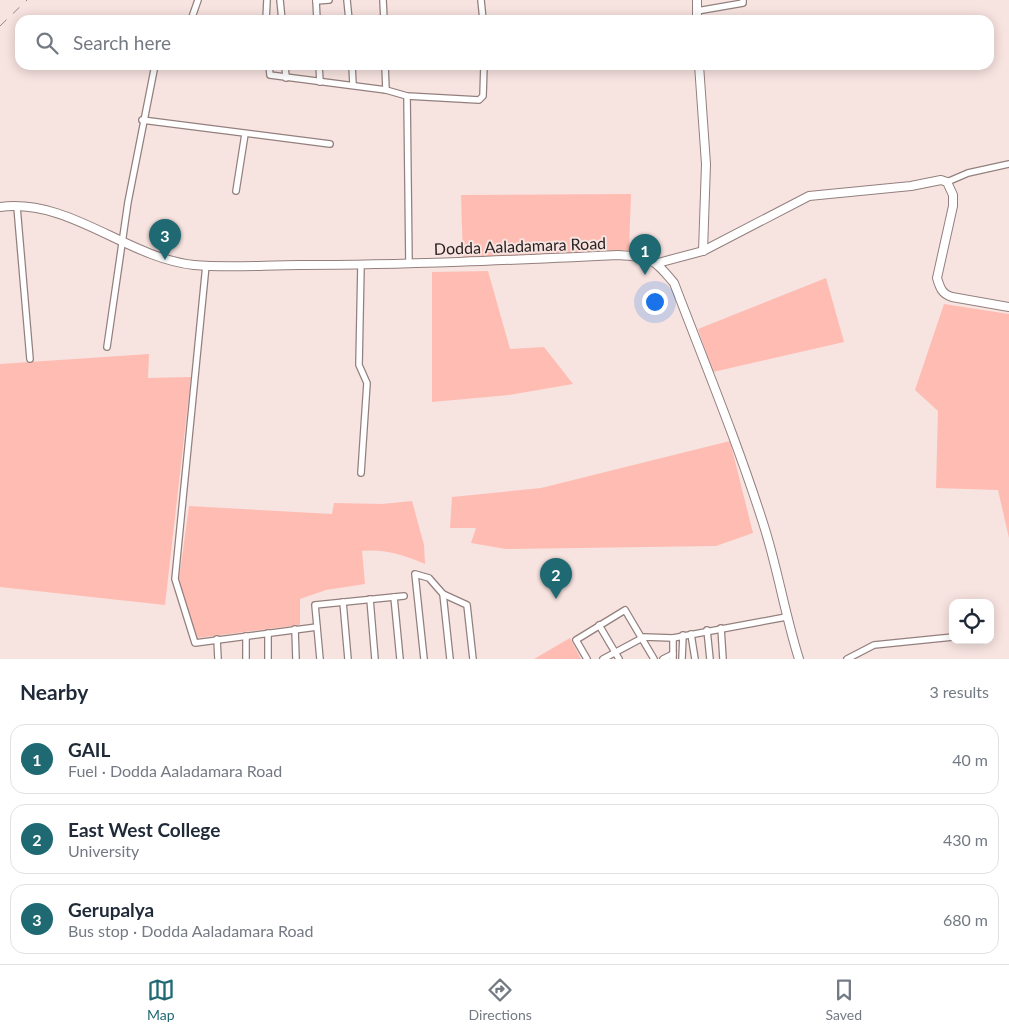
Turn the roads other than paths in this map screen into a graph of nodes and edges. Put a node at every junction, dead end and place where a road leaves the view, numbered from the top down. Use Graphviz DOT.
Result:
graph roads {
  1 [pos="198,0"];
  2 [pos="267,0"];
  3 [pos="280,0"];
  4 [pos="316,0"];
  5 [pos="329,0"];
  6 [pos="348,0"];
  7 [pos="383,0"];
  8 [pos="480,0"];
  9 [pos="697,0"];
  10 [pos="743,0"];
  11 [pos="697,11"];
  12 [pos="193,15"];
  13 [pos="266,15"];
  14 [pos="282,15"];
  15 [pos="317,15"];
  16 [pos="349,15"];
  17 [pos="384,15"];
  18 [pos="482,15"];
  19 [pos="697,15"];
  20 [pos="154,70"];
  21 [pos="270,70"];
  22 [pos="285,70"];
  23 [pos="320,70"];
  24 [pos="352,70"];
  25 [pos="385,70"];
  26 [pos="484,70"];
  27 [pos="699,70"];
  28 [pos="286,78"];
  29 [pos="320,82"];
  30 [pos="353,85"];
  31 [pos="386,90"];
  32 [pos="408,96"];
  33 [pos="142,120"];
  34 [pos="245,134"];
  35 [pos="330,144"];
  36 [pos="1009,164"];
  37 [pos="947,182"];
  38 [pos="236,191"];
  39 [pos="0,207"];
  40 [pos="16,207"];
  41 [pos="123,242"];
  42 [pos="703,251"];
  43 [pos="658,263"];
  44 [pos="409,264"];
  45 [pos="206,265"];
  46 [pos="361,265"];
  47 [pos="1009,307"];
  48 [pos="107,347"];
  49 [pos="30,359"];
  50 [pos="361,473"];
  51 [pos="443,594"];
  52 [pos="404,596"];
  53 [pos="394,597"];
  54 [pos="370,600"];
  55 [pos="343,602"];
  56 [pos="786,617"];
  57 [pos="599,625"];
  58 [pos="317,627"];
  59 [pos="721,628"];
  60 [pos="295,629"];
  61 [pos="707,630"];
  62 [pos="268,633"];
  63 [pos="691,634"];
  64 [pos="684,635"];
  65 [pos="246,636"];
  66 [pos="949,637"];
  67 [pos="641,638"];
  68 [pos="673,638"];
  69 [pos="217,640"];
  70 [pos="615,652"];
  71 [pos="673,656"];
  72 [pos="218,659"];
  73 [pos="246,659"];
  74 [pos="268,659"];
  75 [pos="296,659"];
  76 [pos="320,659"];
  77 [pos="348,659"];
  78 [pos="375,659"];
  79 [pos="400,659"];
  80 [pos="424,659"];
  81 [pos="450,659"];
  82 [pos="473,659"];
  83 [pos="587,659"];
  84 [pos="603,659"];
  85 [pos="619,659"];
  86 [pos="654,659"];
  87 [pos="663,659"];
  88 [pos="682,659"];
  89 [pos="695,659"];
  90 [pos="710,659"];
  91 [pos="724,659"];
  92 [pos="799,659"];
  93 [pos="847,659"];
  1 -- 12 [label="street"];
  2 -- 13 [label="street"];
  3 -- 14 [label="street"];
  4 -- 5 [label="street"];
  4 -- 15 [label="street"];
  6 -- 16 [label="street"];
  7 -- 17 [label="street"];
  8 -- 18 [label="street"];
  9 -- 11 [label="main road"];
  10 -- 11 [label="street"];
  11 -- 19 [label="main road"];
  20 -- 33 [label="street"];
  21 -- 28 [label="street"];
  22 -- 28 [label="street"];
  23 -- 29 [label="street"];
  24 -- 30 [label="street"];
  25 -- 31 [label="street"];
  26 -- 32 [label="street"];
  27 -- 42 [label="main road"];
  28 -- 29 [label="street"];
  29 -- 30 [label="street"];
  30 -- 31 [label="street"];
  31 -- 32 [label="street"];
  32 -- 44 [label="street"];
  33 -- 34 [label="street"];
  33 -- 41 [label="street"];
  34 -- 35 [label="street"];
  34 -- 38 [label="street"];
  36 -- 37 [label="street"];
  37 -- 42 [label="main road"];
  37 -- 47 [label="main road"];
  39 -- 40 [label="main road, Dodda Aaladamara Road"];
  40 -- 41 [label="main road, Dodda Aaladamara Road"];
  40 -- 49 [label="street"];
  41 -- 45 [label="main road, Dodda Aaladamara Road"];
  41 -- 48 [label="street"];
  42 -- 43 [label="main road"];
  43 -- 44 [label="main road, Dodda Aaladamara Road"];
  43 -- 56 [label="main road"];
  44 -- 46 [label="main road, Dodda Aaladamara Road"];
  45 -- 46 [label="main road, Dodda Aaladamara Road"];
  45 -- 69 [label="street"];
  46 -- 50 [label="street"];
  51 -- 80 [label="street"];
  51 -- 81 [label="street"];
  51 -- 82 [label="street"];
  52 -- 53 [label="street"];
  53 -- 54 [label="street"];
  53 -- 79 [label="street"];
  54 -- 55 [label="street"];
  54 -- 78 [label="street"];
  55 -- 58 [label="street"];
  55 -- 77 [label="street"];
  56 -- 59 [label="street"];
  56 -- 92 [label="main road"];
  57 -- 67 [label="street"];
  57 -- 70 [label="street"];
  57 -- 83 [label="street"];
  58 -- 60 [label="street"];
  58 -- 76 [label="street"];
  59 -- 61 [label="street"];
  59 -- 91 [label="street"];
  60 -- 62 [label="street"];
  60 -- 75 [label="street"];
  61 -- 63 [label="street"];
  61 -- 90 [label="street"];
  62 -- 65 [label="street"];
  62 -- 74 [label="street"];
  63 -- 64 [label="street"];
  63 -- 89 [label="street"];
  64 -- 68 [label="street"];
  64 -- 88 [label="street"];
  65 -- 69 [label="street"];
  65 -- 73 [label="street"];
  66 -- 93 [label="street"];
  67 -- 68 [label="street"];
  67 -- 70 [label="street"];
  67 -- 86 [label="street"];
  68 -- 71 [label="street"];
  69 -- 72 [label="street"];
  70 -- 84 [label="street"];
  70 -- 85 [label="street"];
  71 -- 87 [label="street"];
}
